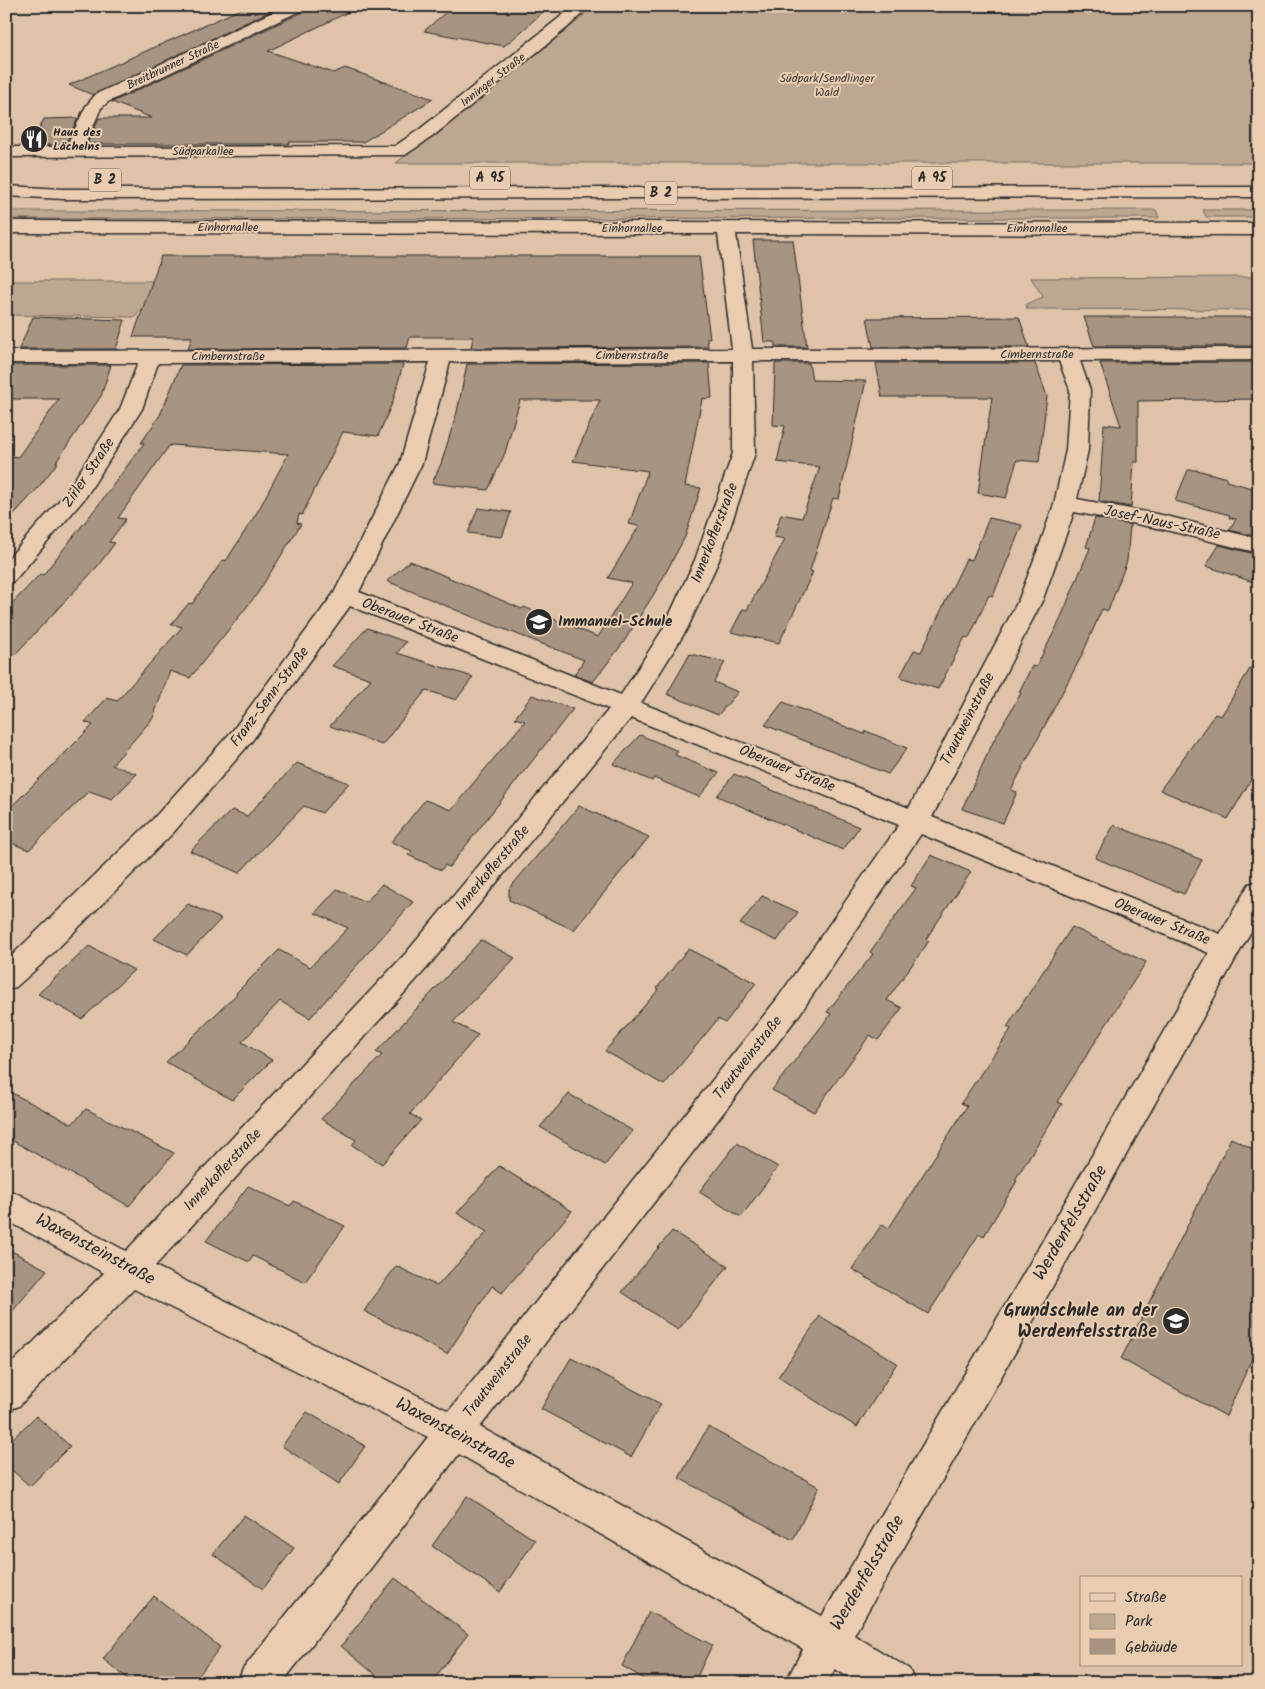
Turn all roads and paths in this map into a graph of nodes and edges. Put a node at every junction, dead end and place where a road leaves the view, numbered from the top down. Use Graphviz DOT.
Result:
graph roads {
  1 [pos="299,6"];
  2 [pos="583,6"];
  3 [pos="73,151"];
  4 [pos="399,151"];
  5 [pos="6,152"];
  6 [pos="1259,178"];
  7 [pos="204,179"];
  8 [pos="6,180"];
  9 [pos="6,191"];
  10 [pos="1259,192"];
  11 [pos="64,194"];
  12 [pos="6,198"];
  13 [pos="6,227"];
  14 [pos="726,228"];
  15 [pos="1259,229"];
  16 [pos="1067,354"];
  17 [pos="1259,354"];
  18 [pos="442,355"];
  19 [pos="743,355"];
  20 [pos="6,356"];
  21 [pos="150,357"];
  22 [pos="1064,504"];
  23 [pos="1259,546"];
  24 [pos="6,576"];
  25 [pos="345,595"];
  26 [pos="627,705"];
  27 [pos="916,821"];
  28 [pos="1259,891"];
  29 [pos="1226,948"];
  30 [pos="6,979"];
  31 [pos="6,1204"];
  32 [pos="130,1270"];
  33 [pos="6,1394"];
  34 [pos="454,1432"];
  35 [pos="829,1642"];
  36 [pos="257,1683"];
  37 [pos="805,1683"];
  38 [pos="895,1683"];
  1 -- 3 [label="main road, Breitbrunner Straße"];
  2 -- 4 [label="main road, Inninger Straße"];
  3 -- 4 [label="main road, Südparkallee"];
  3 -- 5 [label="main road, Südparkallee"];
  6 -- 7 [label="main road, A 95"];
  7 -- 8 [label="main road, B 2"];
  9 -- 11 [label="main road"];
  10 -- 11 [label="main road, B 2"];
  11 -- 12 [label="main road, B 2"];
  13 -- 14 [label="main road, Einhornallee"];
  14 -- 15 [label="main road, Einhornallee"];
  14 -- 19 [label="main road, Innerkoflerstraße"];
  16 -- 17 [label="main road, Cimbernstraße"];
  16 -- 19 [label="main road, Cimbernstraße"];
  16 -- 22 [label="main road, Trautweinstraße"];
  18 -- 19 [label="main road, Cimbernstraße"];
  18 -- 21 [label="main road, Cimbernstraße"];
  18 -- 25 [label="main road, Franz-Senn-Straße"];
  19 -- 26 [label="main road, Innerkoflerstraße"];
  20 -- 21 [label="main road, Cimbernstraße"];
  21 -- 24 [label="main road, Zirler Straße"];
  22 -- 23 [label="main road, Josef-Naus-Straße"];
  22 -- 27 [label="main road, Trautweinstraße"];
  25 -- 26 [label="main road, Oberauer Straße"];
  25 -- 30 [label="main road, Franz-Senn-Straße"];
  26 -- 27 [label="main road, Oberauer Straße"];
  26 -- 32 [label="main road, Innerkoflerstraße"];
  27 -- 29 [label="main road, Oberauer Straße"];
  27 -- 34 [label="main road, Trautweinstraße"];
  28 -- 29 [label="main road, Werdenfelsstraße"];
  29 -- 35 [label="main road, Werdenfelsstraße"];
  31 -- 32 [label="main road, Waxensteinstraße"];
  32 -- 33 [label="main road, Innerkoflerstraße"];
  32 -- 34 [label="main road, Waxensteinstraße"];
  34 -- 35 [label="main road, Waxensteinstraße"];
  34 -- 36 [label="main road, Trautweinstraße"];
  35 -- 37 [label="main road, Werdenfelsstraße"];
  35 -- 38 [label="main road, Waxensteinstraße"];
}
